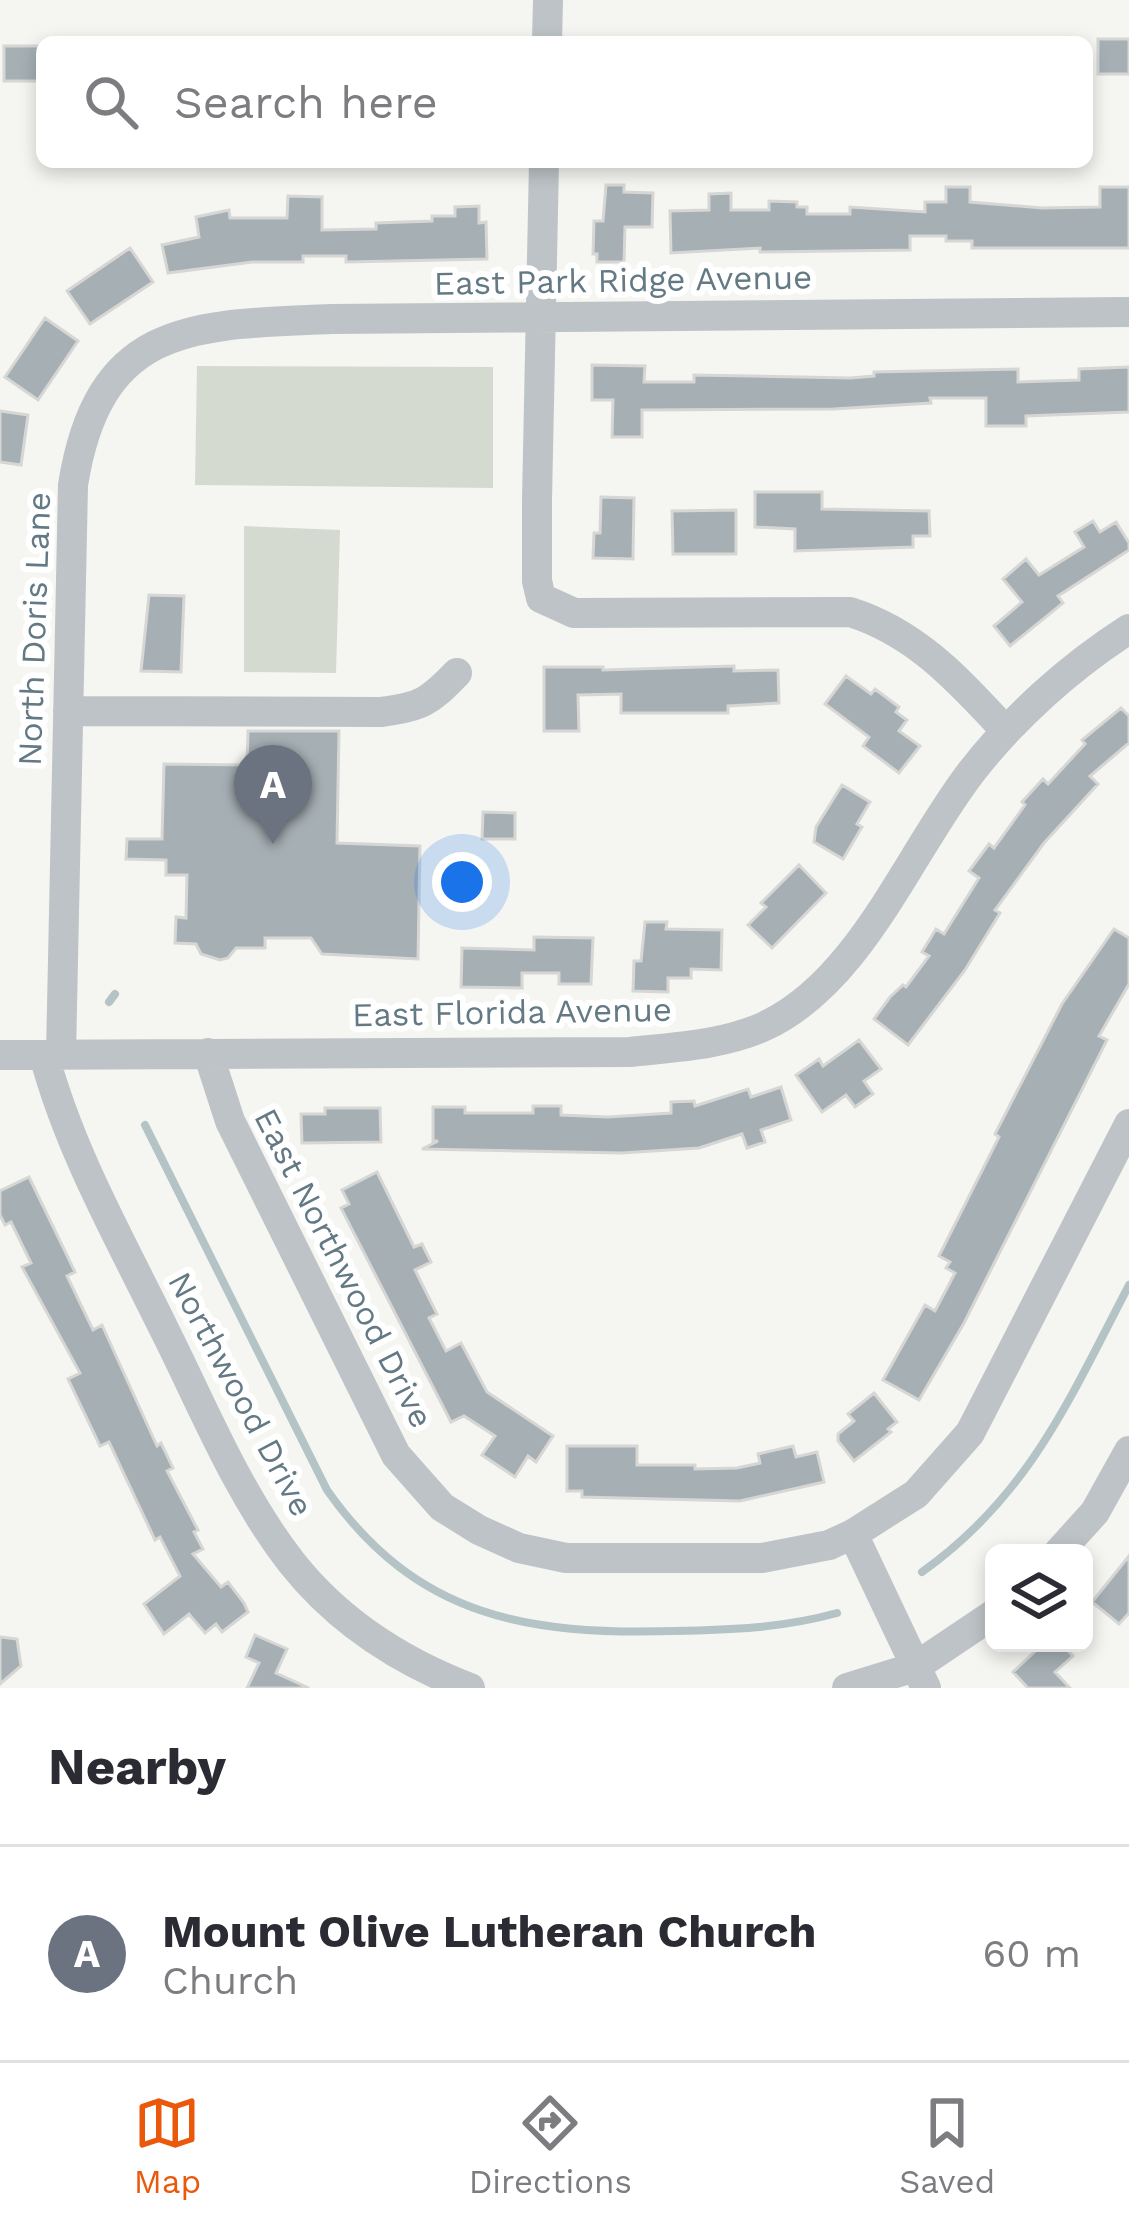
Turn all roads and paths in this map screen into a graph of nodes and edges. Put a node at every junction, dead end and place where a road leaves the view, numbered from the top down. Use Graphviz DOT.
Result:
graph roads {
  1 [pos="548,0"];
  2 [pos="547,36"];
  3 [pos="544,168"];
  4 [pos="1129,312"];
  5 [pos="542,317"];
  6 [pos="128,364"];
  7 [pos="1129,629"];
  8 [pos="457,674"];
  9 [pos="68,711"];
  10 [pos="1006,731"];
  11 [pos="208,1053"];
  12 [pos="0,1055"];
  13 [pos="52,1055"];
  14 [pos="1129,1124"];
  15 [pos="1129,1450"];
  16 [pos="853,1534"];
  17 [pos="1066,1544"];
  18 [pos="985,1622"];
  19 [pos="921,1678"];
  20 [pos="470,1688"];
  21 [pos="847,1688"];
  1 -- 2 [label="street"];
  3 -- 5 [label="street"];
  4 -- 5 [label="street, East Park Ridge Avenue"];
  5 -- 6 [label="street, East Park Ridge Avenue"];
  5 -- 10 [label="street"];
  6 -- 9 [label="street, North Doris Lane"];
  7 -- 10 [label="street, East Florida Avenue"];
  8 -- 9 [label="street"];
  9 -- 13 [label="street, North Doris Lane"];
  10 -- 11 [label="street, East Florida Avenue"];
  11 -- 13 [label="street, East Florida Avenue"];
  11 -- 16 [label="street, East Northwood Drive"];
  12 -- 13 [label="street, East Florida Avenue"];
  13 -- 20 [label="street, Northwood Drive"];
  14 -- 16 [label="street, East Northwood Drive"];
  15 -- 17 [label="street"];
  16 -- 19 [label="street"];
  18 -- 19 [label="street"];
  19 -- 21 [label="street"];
}
